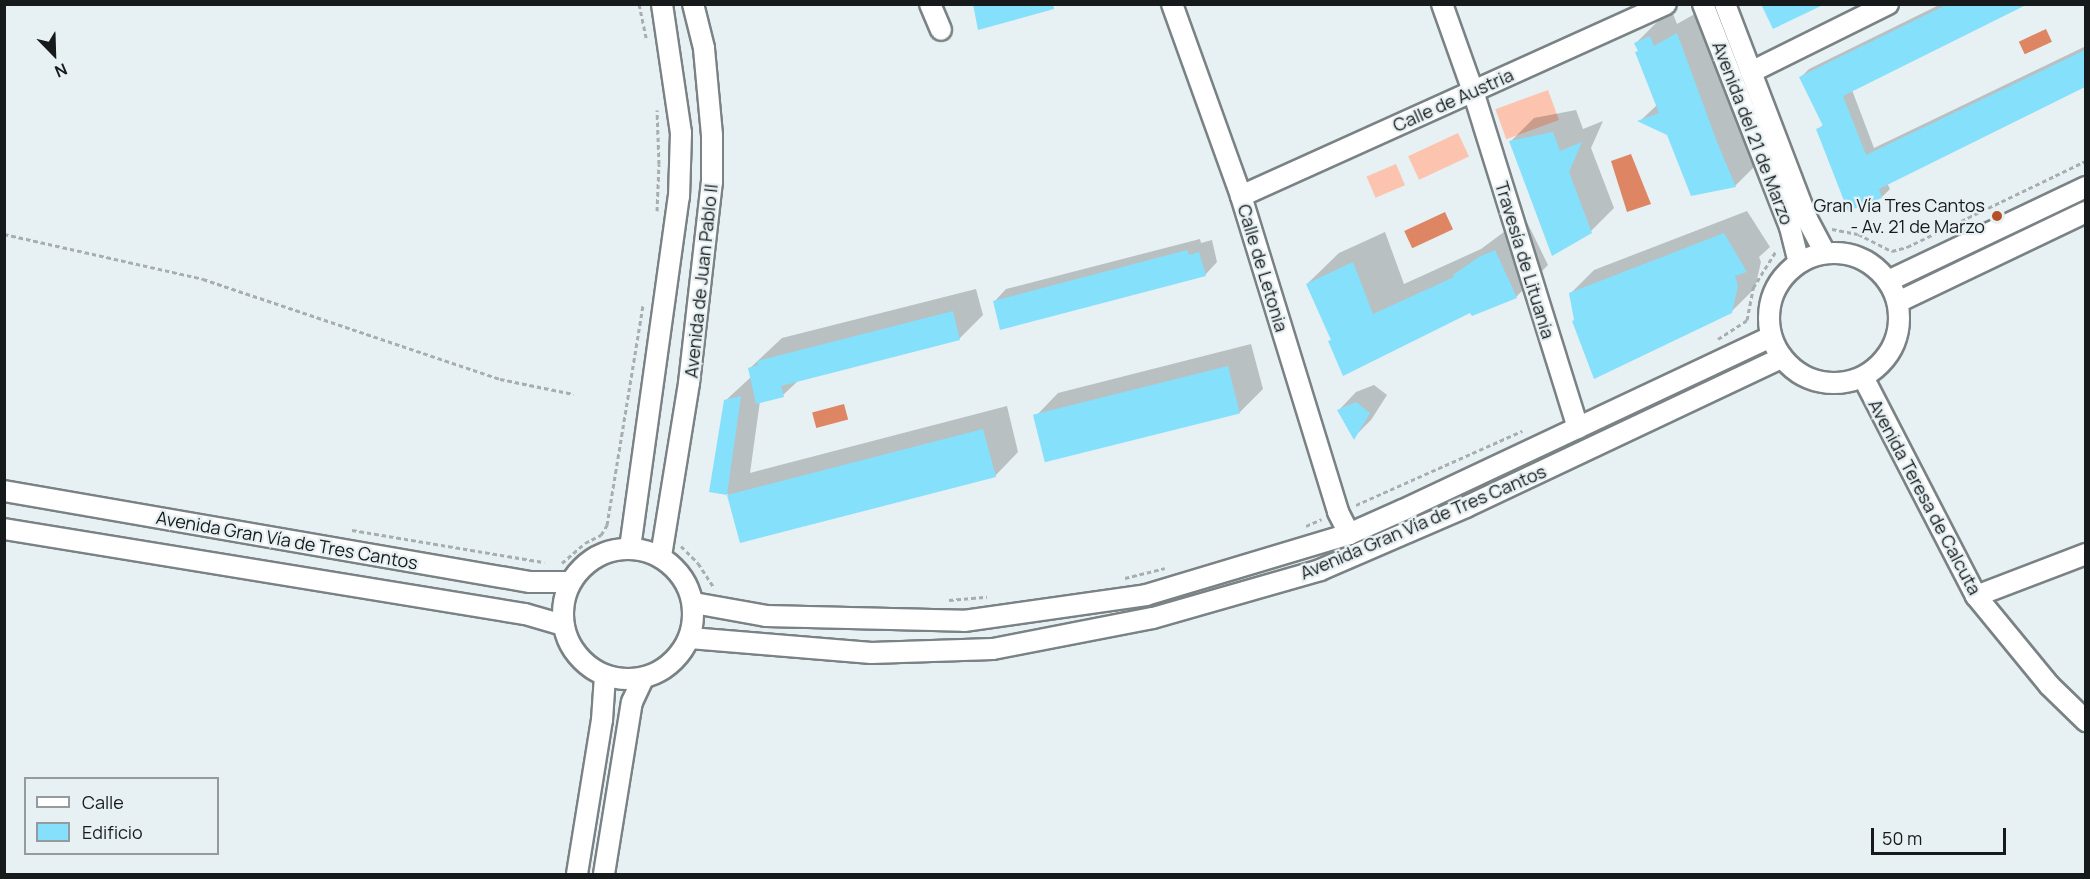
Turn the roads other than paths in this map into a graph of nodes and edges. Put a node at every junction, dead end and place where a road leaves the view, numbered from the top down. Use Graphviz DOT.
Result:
graph roads {
  1 [pos="662,4"];
  2 [pos="693,4"];
  3 [pos="930,4"];
  4 [pos="1172,4"];
  5 [pos="1442,4"];
  6 [pos="1666,4"];
  7 [pos="1703,4"];
  8 [pos="1725,4"];
  9 [pos="1888,4"];
  10 [pos="941,30"];
  11 [pos="1751,72"];
  12 [pos="1473,91"];
  13 [pos="2085,187"];
  14 [pos="1241,196"];
  15 [pos="2085,213"];
  16 [pos="1799,223"];
  17 [pos="1825,253"];
  18 [pos="1799,262"];
  19 [pos="1888,281"];
  20 [pos="1898,302"];
  21 [pos="1770,336"];
  22 [pos="1781,358"];
  23 [pos="1863,377"];
  24 [pos="1578,428"];
  25 [pos="4,491"];
  26 [pos="4,528"];
  27 [pos="1349,534"];
  28 [pos="630,548"];
  29 [pos="2085,554"];
  30 [pos="661,556"];
  31 [pos="570,582"];
  32 [pos="1976,597"];
  33 [pos="694,603"];
  34 [pos="563,625"];
  35 [pos="690,638"];
  36 [pos="605,676"];
  37 [pos="643,678"];
  38 [pos="2085,721"];
  39 [pos="577,874"];
  40 [pos="604,874"];
  1 -- 28 [label="street, Avenida de Juan Pablo II"];
  2 -- 30 [label="street, Avenida de Juan Pablo II"];
  3 -- 10 [label="street"];
  4 -- 14 [label="street, Calle de Letonia"];
  5 -- 12 [label="street, Travesía de Lituania"];
  6 -- 12 [label="street, Calle de Austria"];
  7 -- 16 [label="street, Avenida del 21 de Marzo"];
  8 -- 11 [label="street, Avenida del 21 de Marzo"];
  9 -- 11 [label="street"];
  11 -- 16 [label="street, Avenida del 21 de Marzo"];
  12 -- 14 [label="street, Calle de Austria"];
  12 -- 24 [label="street, Travesía de Lituania"];
  13 -- 19 [label="street"];
  14 -- 27 [label="street, Calle de Letonia"];
  15 -- 20 [label="street"];
  16 -- 17 [label="street, Avenida del 21 de Marzo"];
  16 -- 18 [label="street, Avenida del 21 de Marzo"];
  17 -- 18 [label="street"];
  17 -- 19 [label="street"];
  18 -- 21 [label="street"];
  19 -- 20 [label="street"];
  20 -- 23 [label="street"];
  21 -- 22 [label="street"];
  21 -- 24 [label="street, Avenida Gran Vía de Tres Cantos"];
  22 -- 23 [label="street"];
  22 -- 35 [label="street, Avenida Gran Vía de Tres Cantos"];
  23 -- 32 [label="street, Avenida Teresa de Calcuta"];
  24 -- 27 [label="street, Avenida Gran Vía de Tres Cantos"];
  25 -- 31 [label="street, Avenida Gran Vía de Tres Cantos"];
  26 -- 34 [label="street, Avenida Gran Vía de Tres Cantos"];
  27 -- 33 [label="street, Avenida Gran Vía de Tres Cantos"];
  28 -- 30 [label="street"];
  28 -- 31 [label="street"];
  29 -- 32 [label="street"];
  30 -- 33 [label="street"];
  31 -- 34 [label="street"];
  32 -- 38 [label="street, Avenida Teresa de Calcuta"];
  33 -- 35 [label="street"];
  34 -- 36 [label="street"];
  35 -- 37 [label="street"];
  36 -- 37 [label="street"];
  36 -- 39 [label="street"];
  37 -- 40 [label="street"];
}
